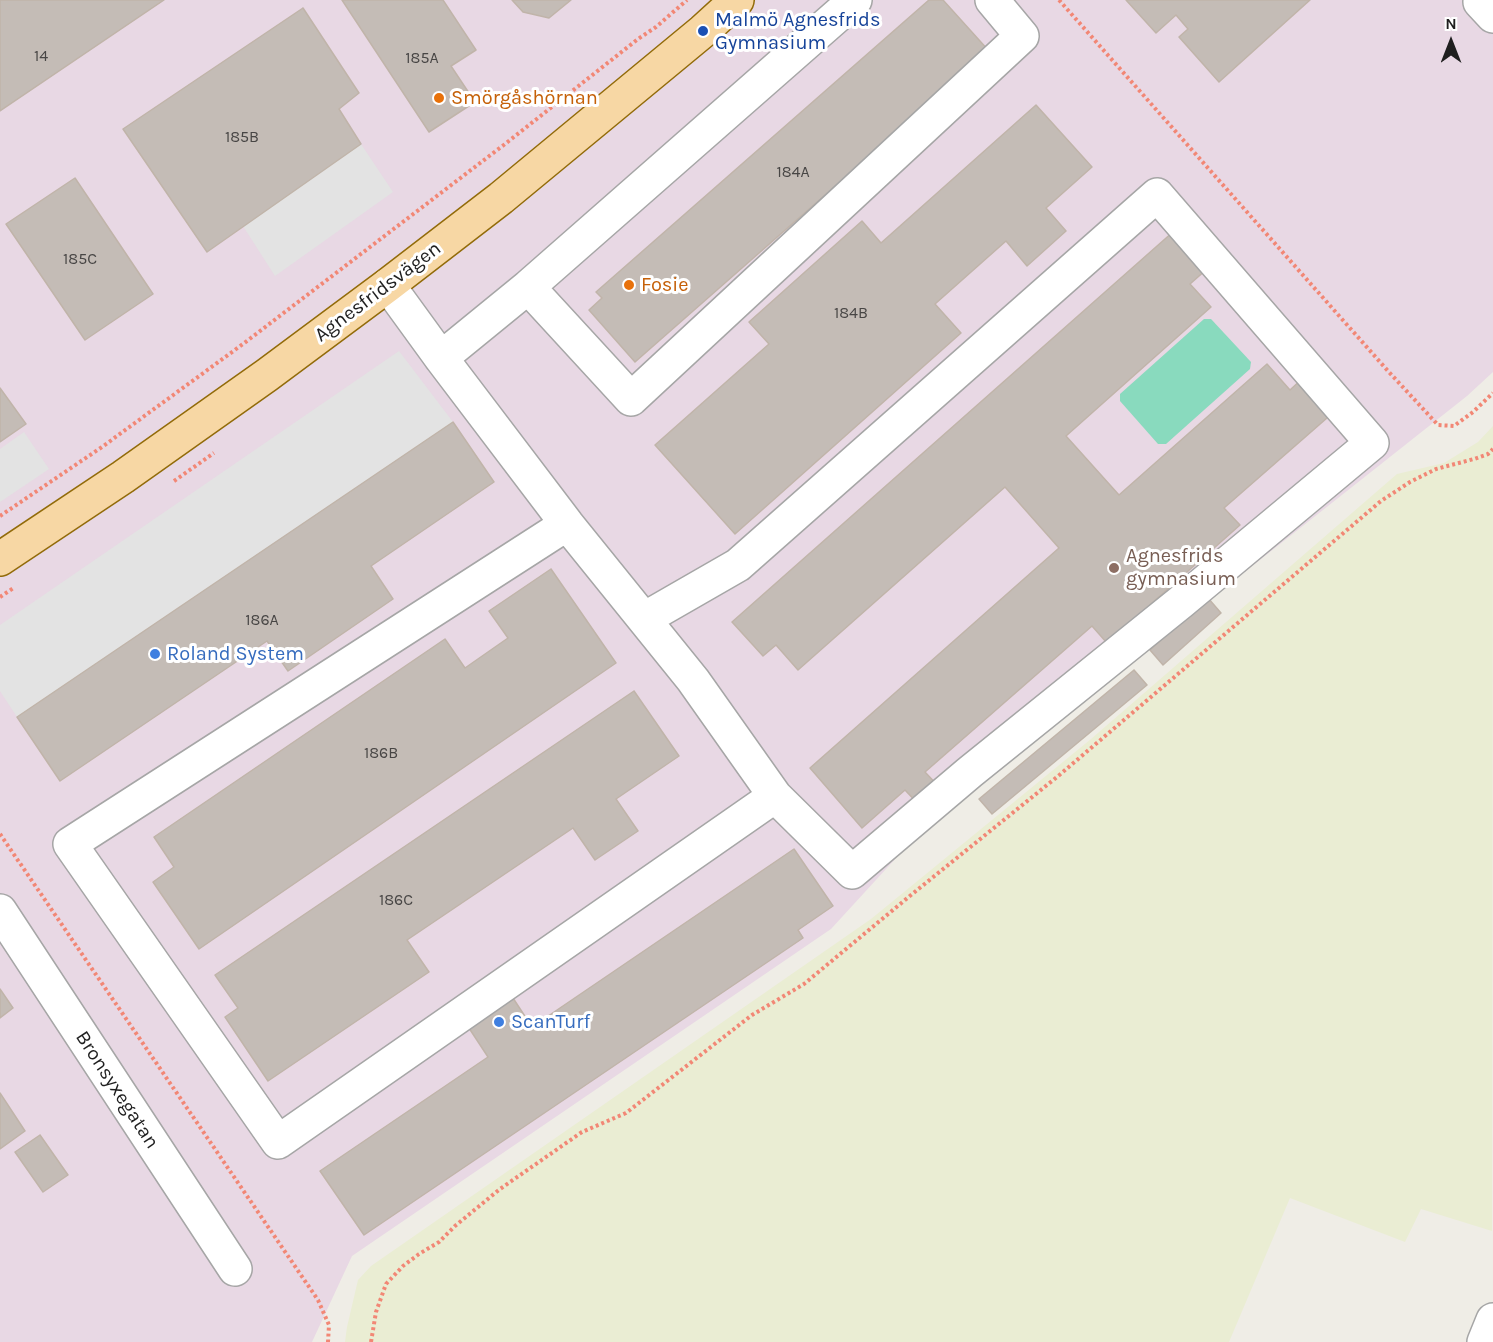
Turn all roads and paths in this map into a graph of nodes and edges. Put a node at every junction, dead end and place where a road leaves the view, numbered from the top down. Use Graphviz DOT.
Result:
graph roads {
  1 [pos="687,0"];
  2 [pos="737,0"];
  3 [pos="855,0"];
  4 [pos="992,0"];
  5 [pos="1059,0"];
  6 [pos="1482,0"];
  7 [pos="1493,16"];
  8 [pos="388,285"];
  9 [pos="528,287"];
  10 [pos="441,358"];
  11 [pos="1493,393"];
  12 [pos="1493,449"];
  13 [pos="0,516"];
  14 [pos="567,524"];
  15 [pos="8,573"];
  16 [pos="0,597"];
  17 [pos="644,620"];
  18 [pos="775,796"];
  19 [pos="0,834"];
  20 [pos="0,911"];
  21 [pos="235,1269"];
  22 [pos="1493,1320"];
  23 [pos="328,1342"];
  24 [pos="371,1342"];
  25 [pos="1484,1342"];
  1 -- 13 [label="path"];
  2 -- 8 [label="main road, Agnesfridsvägen"];
  3 -- 9 [label="street"];
  4 -- 9 [label="street"];
  5 -- 11 [label="path"];
  6 -- 7 [label="street"];
  8 -- 10 [label="street"];
  8 -- 15 [label="main road, Agnesfridsvägen"];
  9 -- 10 [label="street"];
  10 -- 14 [label="street"];
  12 -- 24 [label="path"];
  14 -- 17 [label="street"];
  14 -- 18 [label="street"];
  15 -- 16 [label="path"];
  17 -- 18 [label="street"];
  17 -- 18 [label="street"];
  19 -- 23 [label="path"];
  20 -- 21 [label="street, Bronsyxegatan"];
  22 -- 25 [label="street"];
}
